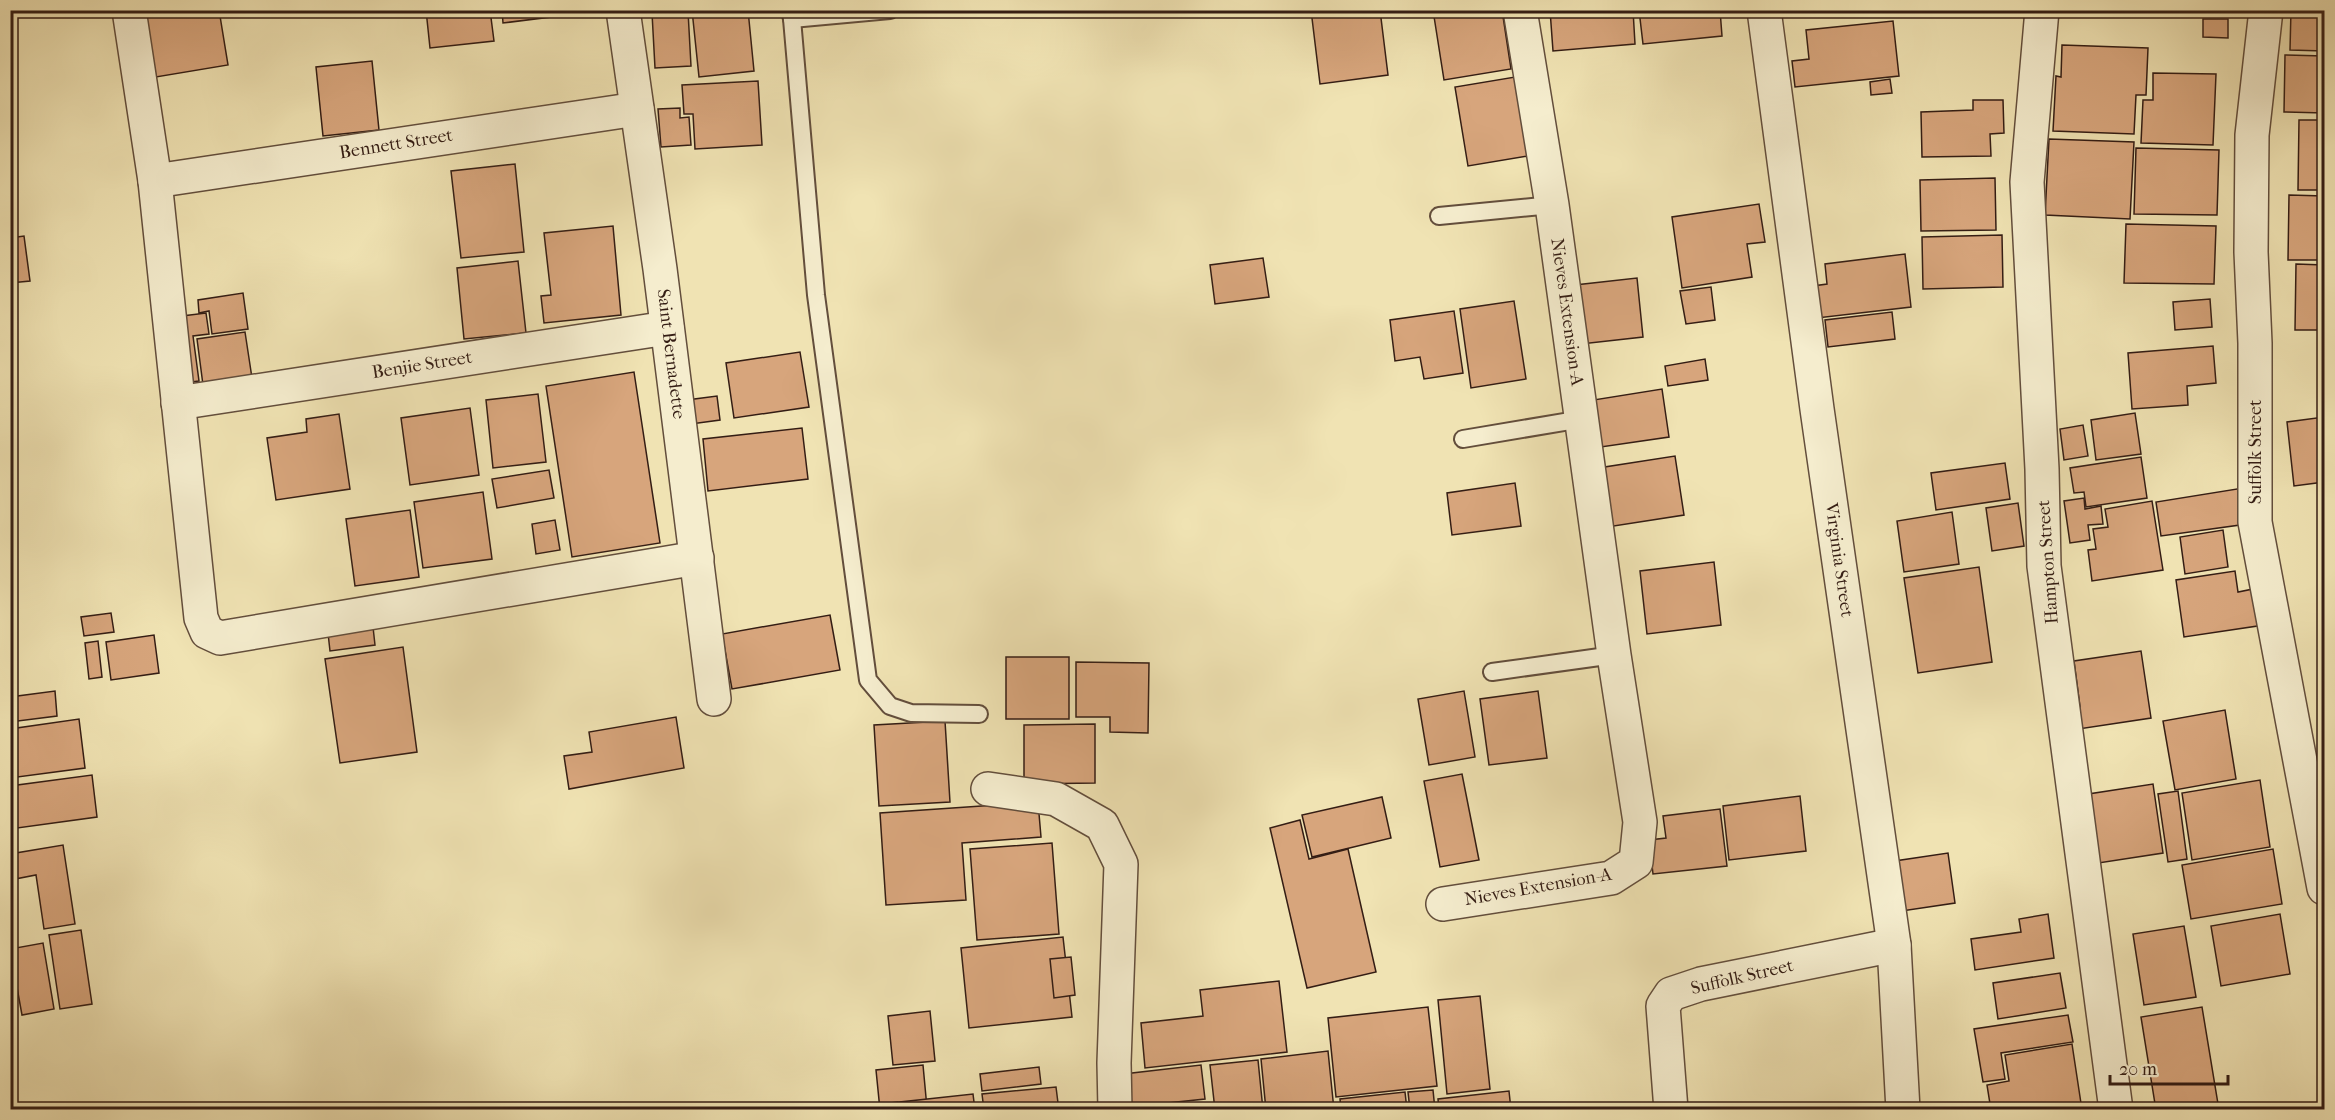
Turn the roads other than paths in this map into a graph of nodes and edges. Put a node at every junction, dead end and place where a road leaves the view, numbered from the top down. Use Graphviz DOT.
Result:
graph roads {
  1 [pos="129,10"];
  2 [pos="623,10"];
  3 [pos="890,10"];
  4 [pos="1520,10"];
  5 [pos="1764,10"];
  6 [pos="2042,10"];
  7 [pos="2266,10"];
  8 [pos="791,15"];
  9 [pos="637,109"];
  10 [pos="155,181"];
  11 [pos="1552,205"];
  12 [pos="1439,216"];
  13 [pos="667,328"];
  14 [pos="178,404"];
  15 [pos="1581,419"];
  16 [pos="1463,439"];
  17 [pos="697,558"];
  18 [pos="1614,655"];
  19 [pos="1492,672"];
  20 [pos="714,699"];
  21 [pos="979,714"];
  22 [pos="988,789"];
  23 [pos="2325,888"];
  24 [pos="1443,904"];
  25 [pos="1894,945"];
  26 [pos="1115,1110"];
  27 [pos="1671,1110"];
  28 [pos="1903,1110"];
  29 [pos="2116,1110"];
  1 -- 10 [label="street"];
  2 -- 9 [label="street, Saint Bernadette"];
  3 -- 8 [label="lane"];
  4 -- 11 [label="street, Nieves Extension-A"];
  5 -- 25 [label="street, Virginia Street"];
  6 -- 29 [label="street, Hampton Street"];
  7 -- 23 [label="street, Suffolk Street"];
  8 -- 21 [label="lane"];
  9 -- 10 [label="street, Bennett Street"];
  9 -- 13 [label="street, Saint Bernadette"];
  10 -- 14 [label="street"];
  11 -- 12 [label="lane"];
  11 -- 15 [label="street, Nieves Extension-A"];
  13 -- 14 [label="street, Benjie Street"];
  13 -- 17 [label="street, Saint Bernadette"];
  14 -- 17 [label="street"];
  15 -- 16 [label="lane"];
  15 -- 18 [label="street, Nieves Extension-A"];
  17 -- 20 [label="street, Saint Bernadette"];
  18 -- 19 [label="lane"];
  18 -- 24 [label="street, Nieves Extension-A"];
  22 -- 26 [label="street"];
  25 -- 27 [label="street, Suffolk Street"];
  25 -- 28 [label="street, Virginia Street"];
}
